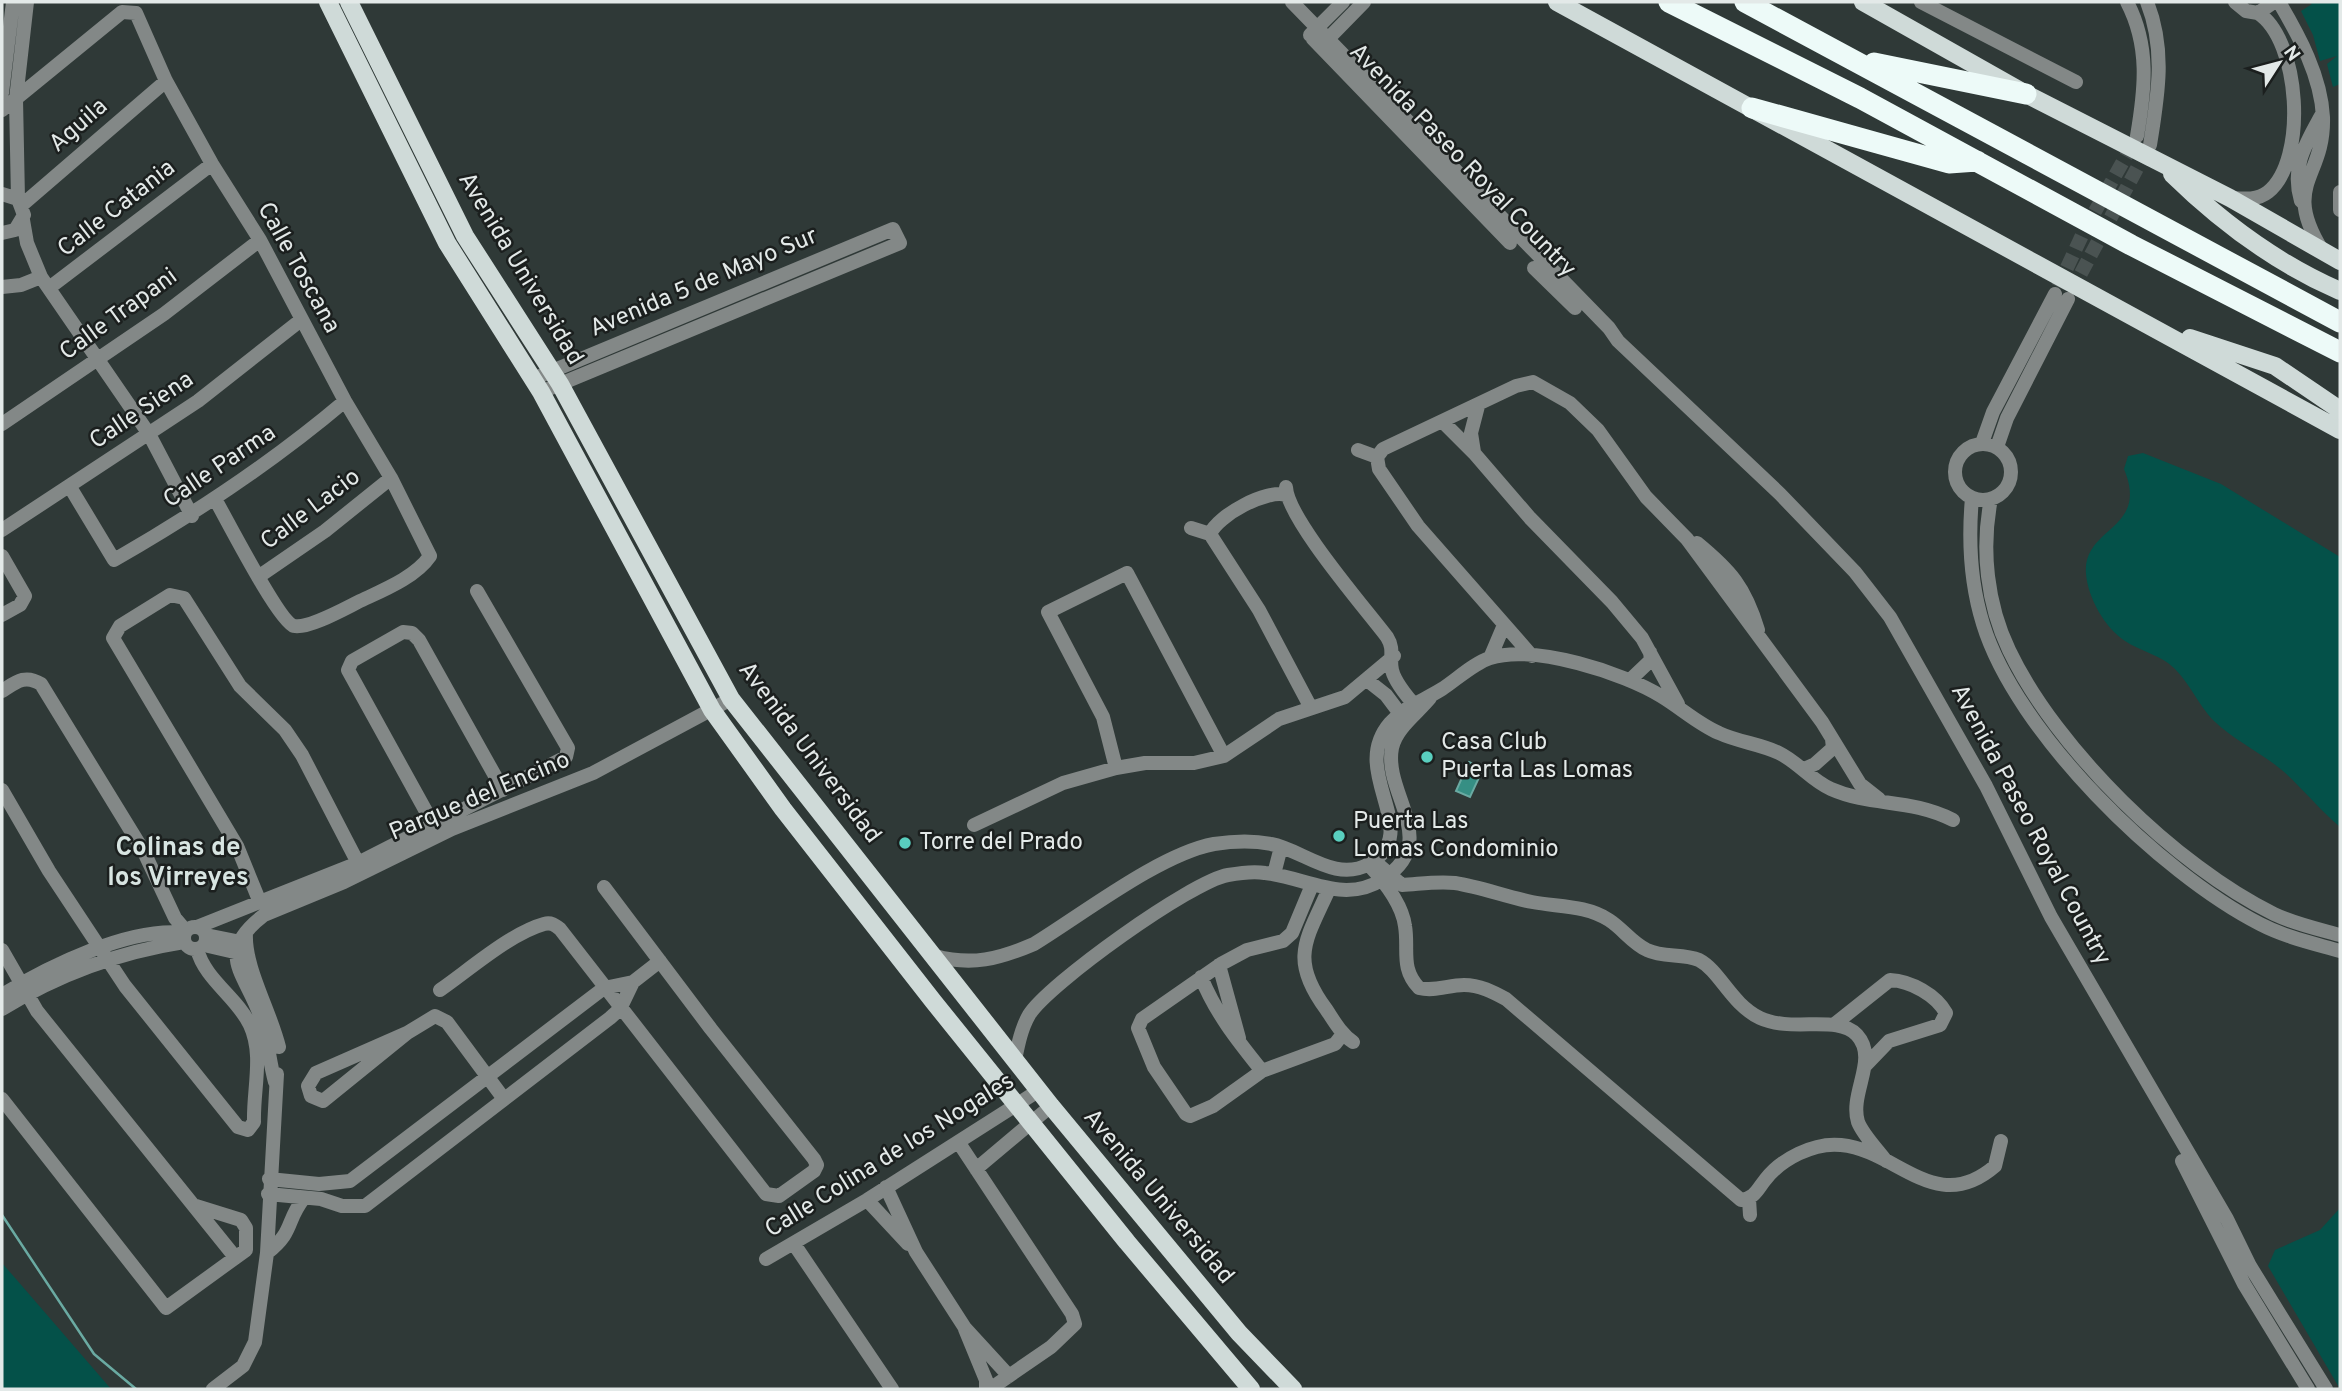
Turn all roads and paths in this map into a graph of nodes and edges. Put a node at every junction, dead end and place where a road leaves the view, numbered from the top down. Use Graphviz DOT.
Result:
graph roads {
  1 [pos="13,2"];
  2 [pos="27,2"];
  3 [pos="328,2"];
  4 [pos="349,2"];
  5 [pos="1285,2"];
  6 [pos="1292,2"];
  7 [pos="1343,2"];
  8 [pos="1557,2"];
  9 [pos="1669,2"];
  10 [pos="1745,2"];
  11 [pos="1863,2"];
  12 [pos="1921,2"];
  13 [pos="2127,2"];
  14 [pos="2147,2"];
  15 [pos="2235,2"];
  16 [pos="2277,2"];
  17 [pos="1358,4"];
  18 [pos="2258,13"];
  19 [pos="1313,32"];
  20 [pos="17,40"];
  21 [pos="1323,44"];
  22 [pos="1850,58"];
  23 [pos="166,81"];
  24 [pos="2076,82"];
  25 [pos="2,93"];
  26 [pos="2026,94"];
  27 [pos="16,99"];
  28 [pos="1752,108"];
  29 [pos="2,110"];
  30 [pos="2322,115"];
  31 [pos="1978,161"];
  32 [pos="2160,162"];
  33 [pos="212,164"];
  34 [pos="2292,164"];
  35 [pos="2340,192"];
  36 [pos="2,194"];
  37 [pos="2230,198"];
  38 [pos="2303,209"];
  39 [pos="2340,210"];
  40 [pos="16,218"];
  41 [pos="260,240"];
  42 [pos="2334,256"];
  43 [pos="45,282"];
  44 [pos="2,287"];
  45 [pos="2340,291"];
  46 [pos="2061,297"];
  47 [pos="301,320"];
  48 [pos="2340,322"];
  49 [pos="2164,331"];
  50 [pos="2340,352"];
  51 [pos="99,359"];
  52 [pos="556,377"];
  53 [pos="537,386"];
  54 [pos="345,401"];
  55 [pos="1478,406"];
  56 [pos="2340,410"];
  57 [pos="1443,422"];
  58 [pos="2,424"];
  59 [pos="2340,430"];
  60 [pos="149,434"];
  61 [pos="1990,445"];
  62 [pos="1358,450"];
  63 [pos="1474,453"];
  64 [pos="1377,457"];
  65 [pos="391,478"];
  66 [pos="70,487"];
  67 [pos="1972,498"];
  68 [pos="215,499"];
  69 [pos="1991,499"];
  70 [pos="192,516"];
  71 [pos="1191,528"];
  72 [pos="2,530"];
  73 [pos="1210,534"];
  74 [pos="2,556"];
  75 [pos="258,577"];
  76 [pos="477,591"];
  77 [pos="2,615"];
  78 [pos="1504,625"];
  79 [pos="1650,652"];
  80 [pos="1394,656"];
  81 [pos="1532,656"];
  82 [pos="1490,658"];
  83 [pos="1367,680"];
  84 [pos="1630,680"];
  85 [pos="2,691"];
  86 [pos="731,699"];
  87 [pos="1416,707"];
  88 [pos="1311,708"];
  89 [pos="1680,709"];
  90 [pos="712,710"];
  91 [pos="1403,718"];
  92 [pos="1832,739"];
  93 [pos="1224,756"];
  94 [pos="1116,768"];
  95 [pos="1804,769"];
  96 [pos="2,790"];
  97 [pos="503,790"];
  98 [pos="1881,801"];
  99 [pos="1952,820"];
  100 [pos="433,824"];
  101 [pos="974,824"];
  102 [pos="1281,847"];
  103 [pos="1371,862"];
  104 [pos="358,863"];
  105 [pos="1274,874"];
  106 [pos="1385,877"];
  107 [pos="1312,885"];
  108 [pos="604,887"];
  109 [pos="1329,889"];
  110 [pos="259,900"];
  111 [pos="1292,933"];
  112 [pos="2340,935"];
  113 [pos="1308,937"];
  114 [pos="194,938"];
  115 [pos="243,945"];
  116 [pos="2,950"];
  117 [pos="2340,951"];
  118 [pos="104,955"];
  119 [pos="935,956"];
  120 [pos="660,961"];
  121 [pos="1219,965"];
  122 [pos="1201,977"];
  123 [pos="633,982"];
  124 [pos="604,988"];
  125 [pos="25,989"];
  126 [pos="440,990"];
  127 [pos="2,995"];
  128 [pos="2,1009"];
  129 [pos="620,1009"];
  130 [pos="1836,1023"];
  131 [pos="407,1033"];
  132 [pos="1239,1038"];
  133 [pos="1015,1060"];
  134 [pos="1864,1067"];
  135 [pos="1262,1071"];
  136 [pos="487,1076"];
  137 [pos="1038,1091"];
  138 [pos="2,1099"];
  139 [pos="504,1099"];
  140 [pos="1017,1105"];
  141 [pos="1051,1106"];
  142 [pos="993,1121"];
  143 [pos="1031,1122"];
  144 [pos="1858,1122"];
  145 [pos="2176,1136"];
  146 [pos="1009,1141"];
  147 [pos="2001,1141"];
  148 [pos="959,1143"];
  149 [pos="1839,1144"];
  150 [pos="1887,1163"];
  151 [pos="976,1169"];
  152 [pos="269,1179"];
  153 [pos="350,1181"];
  154 [pos="887,1187"];
  155 [pos="268,1194"];
  156 [pos="304,1198"];
  157 [pos="1749,1199"];
  158 [pos="867,1200"];
  159 [pos="196,1206"];
  160 [pos="355,1207"];
  161 [pos="1750,1214"];
  162 [pos="794,1244"];
  163 [pos="916,1252"];
  164 [pos="267,1253"];
  165 [pos="235,1257"];
  166 [pos="766,1259"];
  167 [pos="965,1328"];
  168 [pos="1009,1376"];
  169 [pos="213,1389"];
  170 [pos="892,1389"];
  171 [pos="988,1389"];
  172 [pos="1251,1389"];
  173 [pos="1293,1389"];
  174 [pos="2308,1389"];
  175 [pos="2326,1389"];
  1 -- 20 [label="street"];
  2 -- 20 [label="street"];
  3 -- 53 [label="main road, Avenida Universidad"];
  4 -- 52 [label="main road, Avenida Universidad"];
  5 -- 19 [label="street, Avenida Paseo Royal Country"];
  6 -- 19 [label="street, Avenida Paseo Royal Country"];
  7 -- 19 [label="street"];
  8 -- 28 [label="main road"];
  9 -- 31 [label="highway"];
  10 -- 22 [label="highway"];
  11 -- 26 [label="main road"];
  12 -- 24 [label="street"];
  13 -- 14 [label="street"];
  15 -- 18 [label="street"];
  16 -- 18 [label="street"];
  16 -- 30 [label="street"];
  17 -- 21 [label="street"];
  18 -- 34 [label="street"];
  19 -- 21 [label="street, Avenida Paseo Royal Country"];
  20 -- 25 [label="street"];
  20 -- 27 [label="street"];
  21 -- 145 [label="street, Avenida Paseo Royal Country"];
  22 -- 26 [label="highway"];
  22 -- 48 [label="highway"];
  23 -- 27 [label="street, Calle Toscana"];
  23 -- 33 [label="street, Calle Toscana"];
  23 -- 40 [label="street, Aguila"];
  26 -- 32 [label="main road"];
  27 -- 29 [label="street"];
  27 -- 40 [label="street"];
  28 -- 31 [label="highway"];
  28 -- 49 [label="main road"];
  30 -- 34 [label="street"];
  30 -- 38 [label="street"];
  31 -- 50 [label="highway"];
  32 -- 37 [label="main road"];
  32 -- 45 [label="main road"];
  33 -- 41 [label="street, Calle Toscana"];
  33 -- 43 [label="street, Calle Catania"];
  34 -- 37 [label="street"];
  34 -- 38 [label="street"];
  35 -- 39 [label="street"];
  36 -- 40 [label="street"];
  37 -- 42 [label="main road"];
  38 -- 42 [label="street"];
  40 -- 43 [label="street"];
  41 -- 47 [label="street, Calle Toscana"];
  41 -- 51 [label="street, Calle Trapani"];
  43 -- 44 [label="street"];
  43 -- 51 [label="street"];
  46 -- 61 [label="street"];
  47 -- 54 [label="street, Calle Toscana"];
  47 -- 60 [label="street, Calle Siena"];
  49 -- 56 [label="main road"];
  49 -- 59 [label="main road"];
  51 -- 58 [label="street, Calle Trapani"];
  51 -- 60 [label="street"];
  52 -- 52 [label="street, Avenida 5 de Mayo Sur"];
  52 -- 53 [label="street, Avenida 5 de Mayo Sur"];
  52 -- 86 [label="main road, Avenida Universidad"];
  53 -- 90 [label="main road, Avenida Universidad"];
  54 -- 65 [label="street, Calle Toscana"];
  54 -- 68 [label="street, Calle Parma"];
  55 -- 57 [label="street"];
  55 -- 63 [label="street"];
  55 -- 92 [label="street"];
  57 -- 63 [label="street"];
  57 -- 64 [label="street"];
  60 -- 66 [label="street, Calle Siena"];
  60 -- 70 [label="street"];
  61 -- 67 [label="street"];
  61 -- 69 [label="street"];
  62 -- 64 [label="street"];
  63 -- 79 [label="street"];
  64 -- 78 [label="street"];
  65 -- 75 [label="street, Calle Lacio"];
  65 -- 75 [label="street, Calle Toscana"];
  66 -- 70 [label="street, Calle Parma"];
  66 -- 72 [label="street, Calle Siena"];
  67 -- 69 [label="street"];
  67 -- 117 [label="street"];
  68 -- 70 [label="street, Calle Parma"];
  68 -- 75 [label="street"];
  69 -- 112 [label="street"];
  71 -- 73 [label="street"];
  73 -- 80 [label="street"];
  73 -- 88 [label="street"];
  74 -- 77 [label="street"];
  76 -- 97 [label="street"];
  78 -- 81 [label="street"];
  78 -- 82 [label="street"];
  79 -- 84 [label="street"];
  79 -- 89 [label="street"];
  80 -- 83 [label="street"];
  80 -- 87 [label="street"];
  81 -- 82 [label="street"];
  81 -- 84 [label="street"];
  82 -- 87 [label="street"];
  83 -- 88 [label="street"];
  83 -- 91 [label="street"];
  84 -- 89 [label="street"];
  85 -- 114 [label="street"];
  86 -- 90 [label="street, Parque del Encino"];
  86 -- 119 [label="main road, Avenida Universidad"];
  87 -- 91 [label="street"];
  88 -- 93 [label="street"];
  89 -- 95 [label="street"];
  90 -- 115 [label="street, Parque del Encino"];
  90 -- 140 [label="main road, Avenida Universidad"];
  91 -- 103 [label="street"];
  91 -- 106 [label="street"];
  92 -- 95 [label="street"];
  92 -- 98 [label="street"];
  93 -- 94 [label="street"];
  93 -- 94 [label="street"];
  94 -- 101 [label="street"];
  95 -- 98 [label="street"];
  96 -- 118 [label="street"];
  97 -- 100 [label="street"];
  97 -- 100 [label="street"];
  98 -- 99 [label="street"];
  100 -- 104 [label="street"];
  102 -- 103 [label="street"];
  102 -- 105 [label="street"];
  102 -- 119 [label="street"];
  103 -- 106 [label="street"];
  104 -- 110 [label="street"];
  104 -- 110 [label="street"];
  105 -- 107 [label="street"];
  105 -- 133 [label="street"];
  106 -- 109 [label="street"];
  106 -- 130 [label="street"];
  106 -- 157 [label="street"];
  107 -- 109 [label="street"];
  107 -- 111 [label="street"];
  108 -- 120 [label="street"];
  109 -- 113 [label="street"];
  110 -- 114 [label="street"];
  111 -- 113 [label="street"];
  111 -- 121 [label="street"];
  113 -- 135 [label="street"];
  114 -- 115 [label="street"];
  114 -- 118 [label="street"];
  114 -- 118 [label="street"];
  115 -- 152 [label="street"];
  116 -- 125 [label="street"];
  118 -- 125 [label="street"];
  119 -- 133 [label="main road, Avenida Universidad"];
  120 -- 123 [label="street"];
  120 -- 129 [label="street"];
  121 -- 122 [label="street"];
  121 -- 132 [label="street"];
  122 -- 132 [label="street"];
  122 -- 135 [label="street"];
  123 -- 124 [label="street"];
  123 -- 129 [label="street"];
  124 -- 126 [label="street"];
  124 -- 129 [label="street"];
  124 -- 136 [label="street"];
  125 -- 127 [label="street"];
  125 -- 128 [label="street"];
  125 -- 159 [label="street"];
  129 -- 139 [label="street"];
  130 -- 134 [label="street"];
  130 -- 134 [label="street"];
  131 -- 131 [label="street"];
  131 -- 136 [label="street"];
  132 -- 135 [label="street"];
  133 -- 137 [label="main road, Avenida Universidad"];
  134 -- 144 [label="street"];
  136 -- 139 [label="street"];
  136 -- 153 [label="street"];
  137 -- 140 [label="street, Calle Colina de los Nogales"];
  137 -- 141 [label="main road, Avenida Universidad"];
  138 -- 165 [label="street"];
  139 -- 160 [label="street"];
  140 -- 142 [label="street, Calle Colina de los Nogales"];
  140 -- 143 [label="main road, Avenida Universidad"];
  141 -- 143 [label="street, Calle Colina de los Nogales"];
  141 -- 173 [label="main road, Avenida Universidad"];
  142 -- 146 [label="street"];
  142 -- 148 [label="street, Calle Colina de los Nogales"];
  143 -- 146 [label="street, Calle Colina de los Nogales"];
  143 -- 172 [label="main road, Avenida Universidad"];
  144 -- 149 [label="street"];
  144 -- 150 [label="street"];
  145 -- 174 [label="street"];
  145 -- 175 [label="street, Avenida Paseo Royal Country"];
  146 -- 151 [label="street, Calle Colina de los Nogales"];
  147 -- 150 [label="street"];
  148 -- 151 [label="street"];
  148 -- 154 [label="street, Calle Colina de los Nogales"];
  149 -- 150 [label="street"];
  149 -- 157 [label="street"];
  151 -- 168 [label="street"];
  152 -- 153 [label="street"];
  152 -- 155 [label="street"];
  153 -- 160 [label="street"];
  154 -- 158 [label="street, Calle Colina de los Nogales"];
  154 -- 163 [label="street"];
  155 -- 156 [label="street"];
  155 -- 164 [label="street"];
  156 -- 160 [label="street"];
  156 -- 164 [label="street"];
  157 -- 161 [label="street"];
  158 -- 162 [label="street, Calle Colina de los Nogales"];
  158 -- 163 [label="street"];
  159 -- 165 [label="street"];
  159 -- 165 [label="street"];
  162 -- 166 [label="street, Calle Colina de los Nogales"];
  162 -- 170 [label="street"];
  163 -- 167 [label="street"];
  164 -- 169 [label="street"];
  167 -- 168 [label="street"];
  167 -- 171 [label="street"];
  168 -- 171 [label="street"];
}
